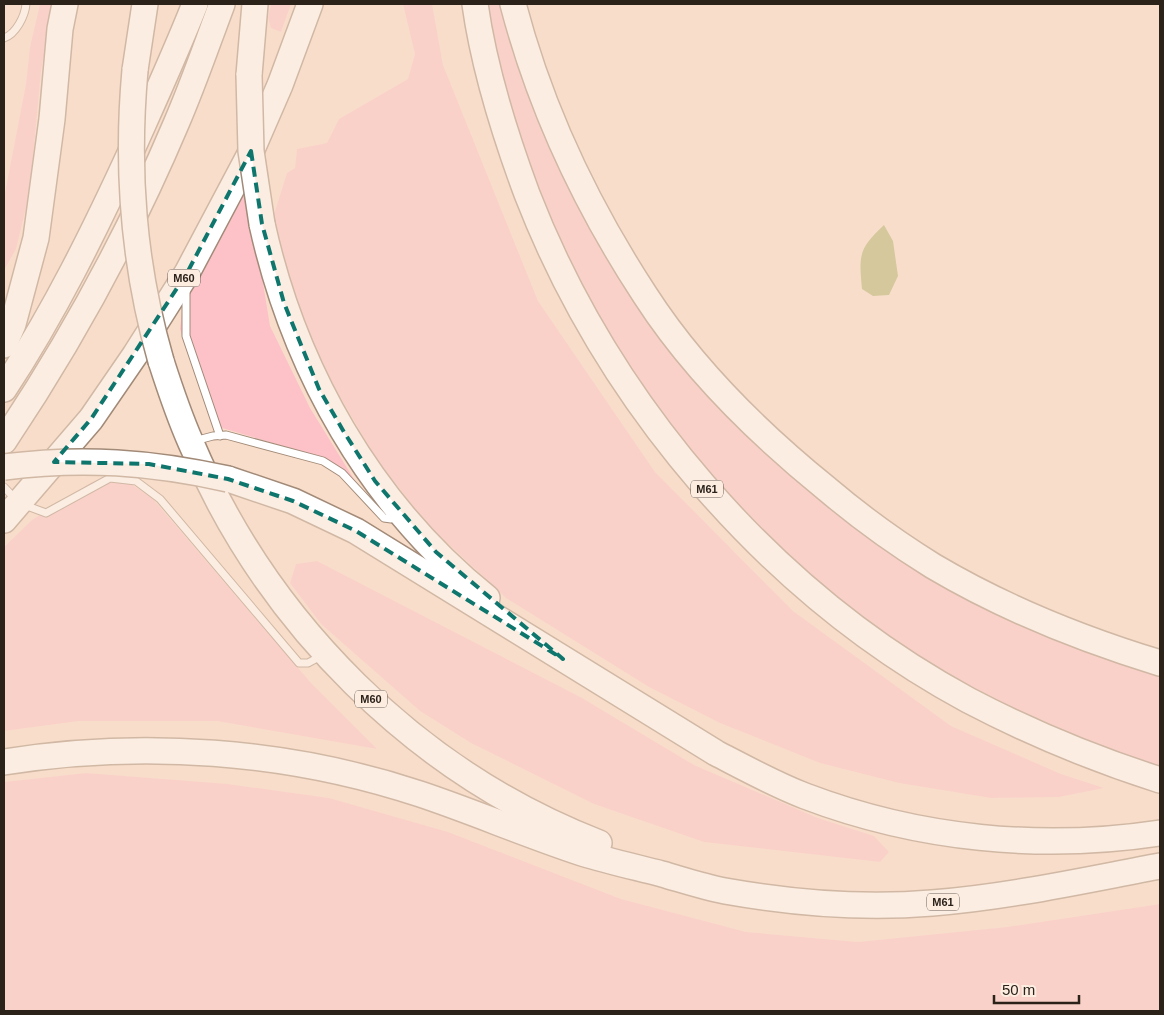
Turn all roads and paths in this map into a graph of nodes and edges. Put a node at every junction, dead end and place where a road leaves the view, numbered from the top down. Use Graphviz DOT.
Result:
graph roads {
  1 [pos="26,4"];
  2 [pos="65,4"];
  3 [pos="145,4"];
  4 [pos="195,4"];
  5 [pos="222,4"];
  6 [pos="256,4"];
  7 [pos="310,4"];
  8 [pos="475,4"];
  9 [pos="513,4"];
  10 [pos="4,38"];
  11 [pos="187,273"];
  12 [pos="4,345"];
  13 [pos="4,389"];
  14 [pos="220,436"];
  15 [pos="4,441"];
  16 [pos="190,442"];
  17 [pos="4,467"];
  18 [pos="9,503"];
  19 [pos="404,516"];
  20 [pos="325,653"];
  21 [pos="563,658"];
  22 [pos="1160,663"];
  23 [pos="4,762"];
  24 [pos="1160,780"];
  25 [pos="1160,832"];
  26 [pos="1160,866"];
  27 [pos="723,890"];
  1 -- 10 [label="lane"];
  2 -- 12 [label="highway"];
  3 -- 16 [label="highway, M60, bridge"];
  4 -- 13 [label="highway"];
  5 -- 15 [label="highway"];
  6 -- 19 [label="highway, bridge"];
  7 -- 11 [label="highway, M60"];
  8 -- 24 [label="highway, M61"];
  9 -- 22 [label="highway"];
  11 -- 14 [label="lane"];
  11 -- 18 [label="highway, M60"];
  14 -- 16 [label="lane"];
  14 -- 19 [label="lane"];
  16 -- 20 [label="highway, M60"];
  17 -- 21 [label="highway, bridge"];
  18 -- 20 [label="lane"];
  19 -- 21 [label="highway"];
  20 -- 27 [label="highway, M60"];
  21 -- 25 [label="highway"];
  23 -- 27 [label="highway"];
  26 -- 27 [label="highway, M61"];
}
